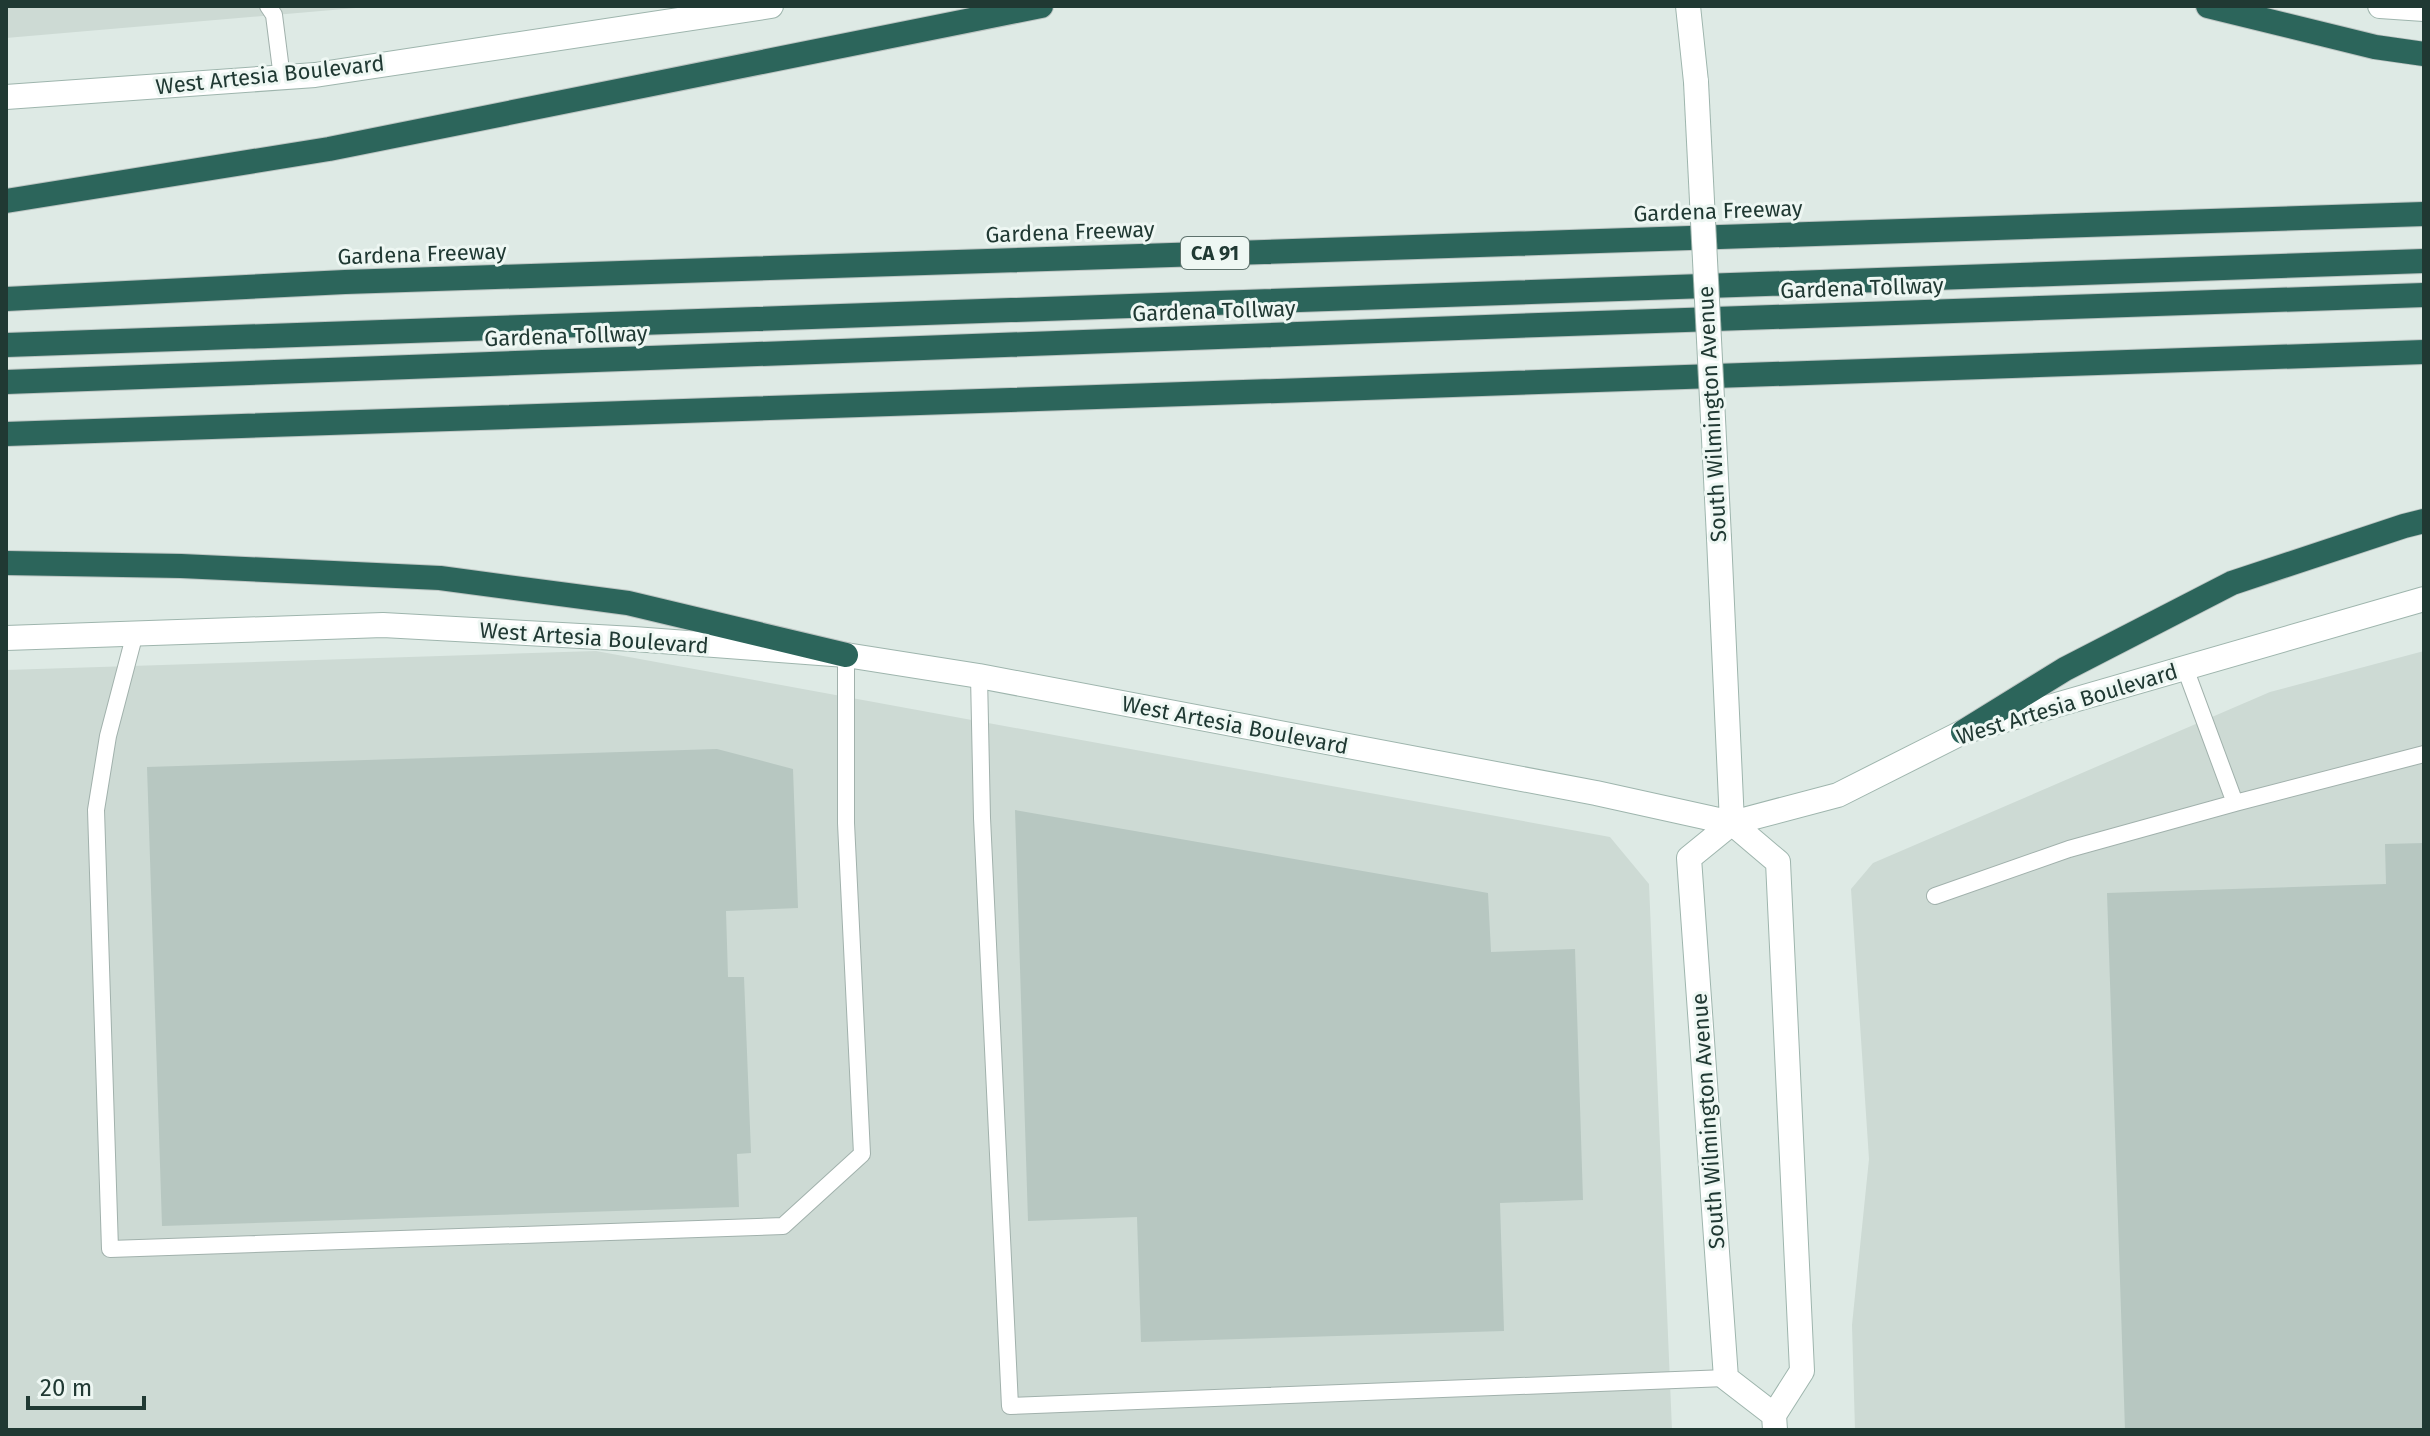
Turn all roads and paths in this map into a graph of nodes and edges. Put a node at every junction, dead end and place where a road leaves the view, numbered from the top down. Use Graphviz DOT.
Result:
graph roads {
  1 [pos="268,6"];
  2 [pos="771,6"];
  3 [pos="1041,6"];
  4 [pos="1688,6"];
  5 [pos="2208,6"];
  6 [pos="2380,6"];
  7 [pos="2424,9"];
  8 [pos="691,12"];
  9 [pos="2424,54"];
  10 [pos="282,78"];
  11 [pos="6,97"];
  12 [pos="6,201"];
  13 [pos="2424,214"];
  14 [pos="2424,261"];
  15 [pos="2424,295"];
  16 [pos="6,299"];
  17 [pos="6,345"];
  18 [pos="2424,352"];
  19 [pos="6,382"];
  20 [pos="6,434"];
  21 [pos="2424,521"];
  22 [pos="6,563"];
  23 [pos="2424,599"];
  24 [pos="135,633"];
  25 [pos="6,638"];
  26 [pos="846,655"];
  27 [pos="2185,668"];
  28 [pos="979,676"];
  29 [pos="1963,732"];
  30 [pos="2424,754"];
  31 [pos="2235,803"];
  32 [pos="1732,823"];
  33 [pos="1935,896"];
  34 [pos="1726,1378"];
  35 [pos="1774,1422"];
  1 -- 10 [label="lane"];
  2 -- 8 [label="main road, West Artesia Boulevard"];
  3 -- 12 [label="highway"];
  4 -- 32 [label="main road, South Wilmington Avenue, bridge"];
  5 -- 9 [label="highway"];
  6 -- 7 [label="main road"];
  8 -- 10 [label="main road, West Artesia Boulevard"];
  10 -- 11 [label="main road, West Artesia Boulevard"];
  13 -- 16 [label="highway, Gardena Freeway / CA 91"];
  14 -- 17 [label="highway, Gardena Tollway"];
  15 -- 19 [label="highway, Gardena Tollway"];
  18 -- 20 [label="highway"];
  21 -- 29 [label="highway"];
  22 -- 26 [label="highway"];
  23 -- 27 [label="main road, West Artesia Boulevard"];
  24 -- 25 [label="main road, West Artesia Boulevard"];
  24 -- 26 [label="main road, West Artesia Boulevard"];
  24 -- 26 [label="lane"];
  26 -- 28 [label="main road, West Artesia Boulevard"];
  27 -- 29 [label="main road, West Artesia Boulevard"];
  27 -- 31 [label="lane"];
  28 -- 32 [label="main road, West Artesia Boulevard"];
  28 -- 34 [label="lane"];
  29 -- 32 [label="main road, West Artesia Boulevard"];
  30 -- 31 [label="lane"];
  31 -- 33 [label="lane"];
  32 -- 34 [label="main road, South Wilmington Avenue"];
  32 -- 35 [label="main road"];
  34 -- 35 [label="main road"];
}
